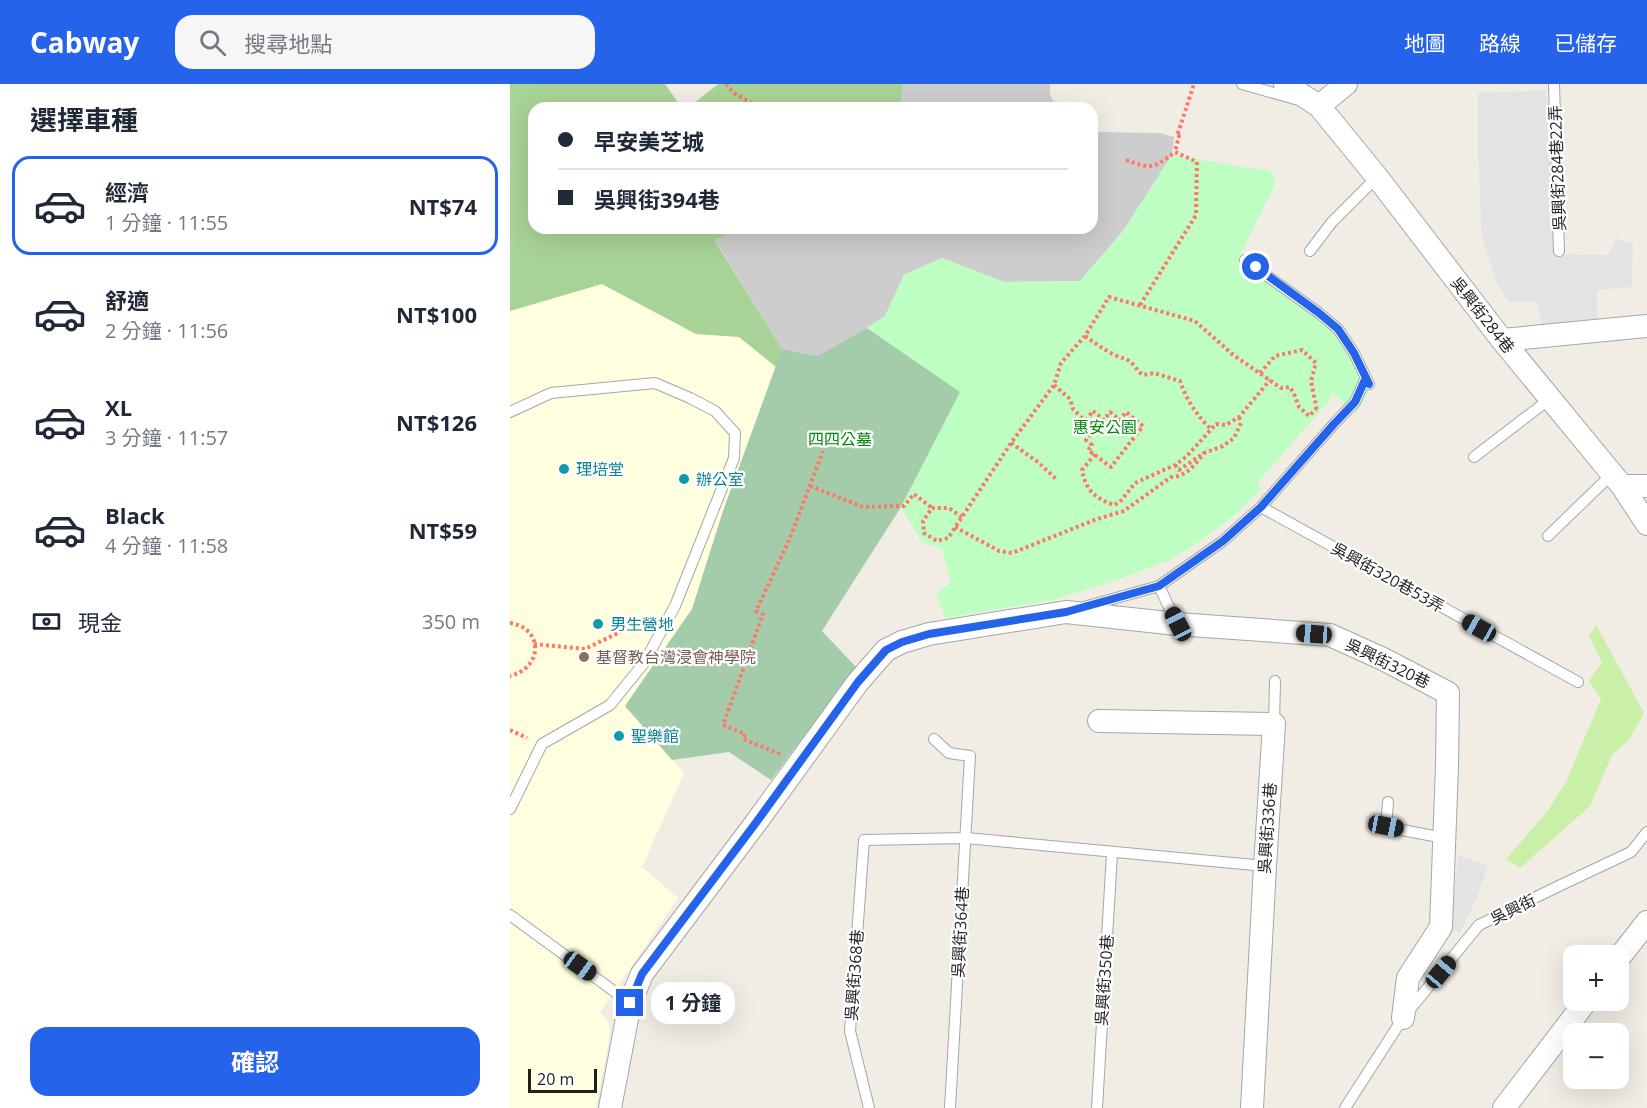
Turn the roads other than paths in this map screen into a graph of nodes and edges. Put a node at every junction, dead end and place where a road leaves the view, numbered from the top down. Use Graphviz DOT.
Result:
graph roads {
  1 [pos="1242,84"];
  2 [pos="1285,84"];
  3 [pos="1346,84"];
  4 [pos="1554,84"];
  5 [pos="1318,106"];
  6 [pos="1377,177"];
  7 [pos="1310,251"];
  8 [pos="1559,251"];
  9 [pos="1245,260"];
  10 [pos="1647,327"];
  11 [pos="1502,340"];
  12 [pos="1551,398"];
  13 [pos="510,412"];
  14 [pos="1474,457"];
  15 [pos="1617,480"];
  16 [pos="1647,486"];
  17 [pos="1261,507"];
  18 [pos="1647,524"];
  19 [pos="1548,536"];
  20 [pos="1159,586"];
  21 [pos="1066,612"];
  22 [pos="1178,624"];
  23 [pos="1275,681"];
  24 [pos="1578,682"];
  25 [pos="1099,721"];
  26 [pos="1274,724"];
  27 [pos="934,739"];
  28 [pos="1388,802"];
  29 [pos="510,809"];
  30 [pos="1647,832"];
  31 [pos="966,838"];
  32 [pos="1444,838"];
  33 [pos="1112,853"];
  34 [pos="1264,866"];
  35 [pos="510,915"];
  36 [pos="1647,922"];
  37 [pos="1629,945"];
  38 [pos="630,1003"];
  39 [pos="1579,1011"];
  40 [pos="1403,1018"];
  41 [pos="610,1108"];
  42 [pos="869,1108"];
  43 [pos="950,1108"];
  44 [pos="1096,1108"];
  45 [pos="1252,1108"];
  46 [pos="1345,1108"];
  47 [pos="1504,1108"];
  1 -- 5 [label="lane"];
  2 -- 5 [label="street, 吳興街284巷"];
  3 -- 5 [label="street"];
  4 -- 8 [label="lane, 吳興街284巷22弄"];
  5 -- 6 [label="street, 吳興街284巷"];
  6 -- 7 [label="lane"];
  6 -- 11 [label="street, 吳興街284巷"];
  9 -- 17 [label="lane"];
  10 -- 11 [label="street"];
  11 -- 12 [label="street, 吳興街284巷"];
  12 -- 14 [label="lane"];
  12 -- 15 [label="street, 吳興街284巷"];
  13 -- 29 [label="lane"];
  15 -- 16 [label="street"];
  15 -- 18 [label="street, 吳興街284巷"];
  15 -- 19 [label="lane"];
  17 -- 20 [label="lane"];
  17 -- 24 [label="lane, 吳興街320巷53弄"];
  20 -- 21 [label="lane"];
  20 -- 22 [label="lane"];
  21 -- 22 [label="street, 吳興街320巷"];
  21 -- 38 [label="street, 吳興街320巷"];
  22 -- 32 [label="street, 吳興街320巷"];
  23 -- 26 [label="lane"];
  25 -- 26 [label="street"];
  26 -- 34 [label="street, 吳興街336巷"];
  27 -- 31 [label="lane, 吳興街364巷"];
  28 -- 32 [label="lane"];
  30 -- 40 [label="lane, 吳興街"];
  31 -- 33 [label="lane"];
  31 -- 42 [label="lane, 吳興街368巷"];
  31 -- 43 [label="lane, 吳興街364巷"];
  32 -- 40 [label="street, 吳興街320巷"];
  33 -- 34 [label="lane"];
  33 -- 44 [label="lane, 吳興街350巷"];
  34 -- 45 [label="street, 吳興街336巷"];
  35 -- 38 [label="lane"];
  36 -- 37 [label="street"];
  38 -- 41 [label="street, 吳興街320巷"];
  39 -- 47 [label="street"];
  40 -- 46 [label="lane, 吳興街"];
}
